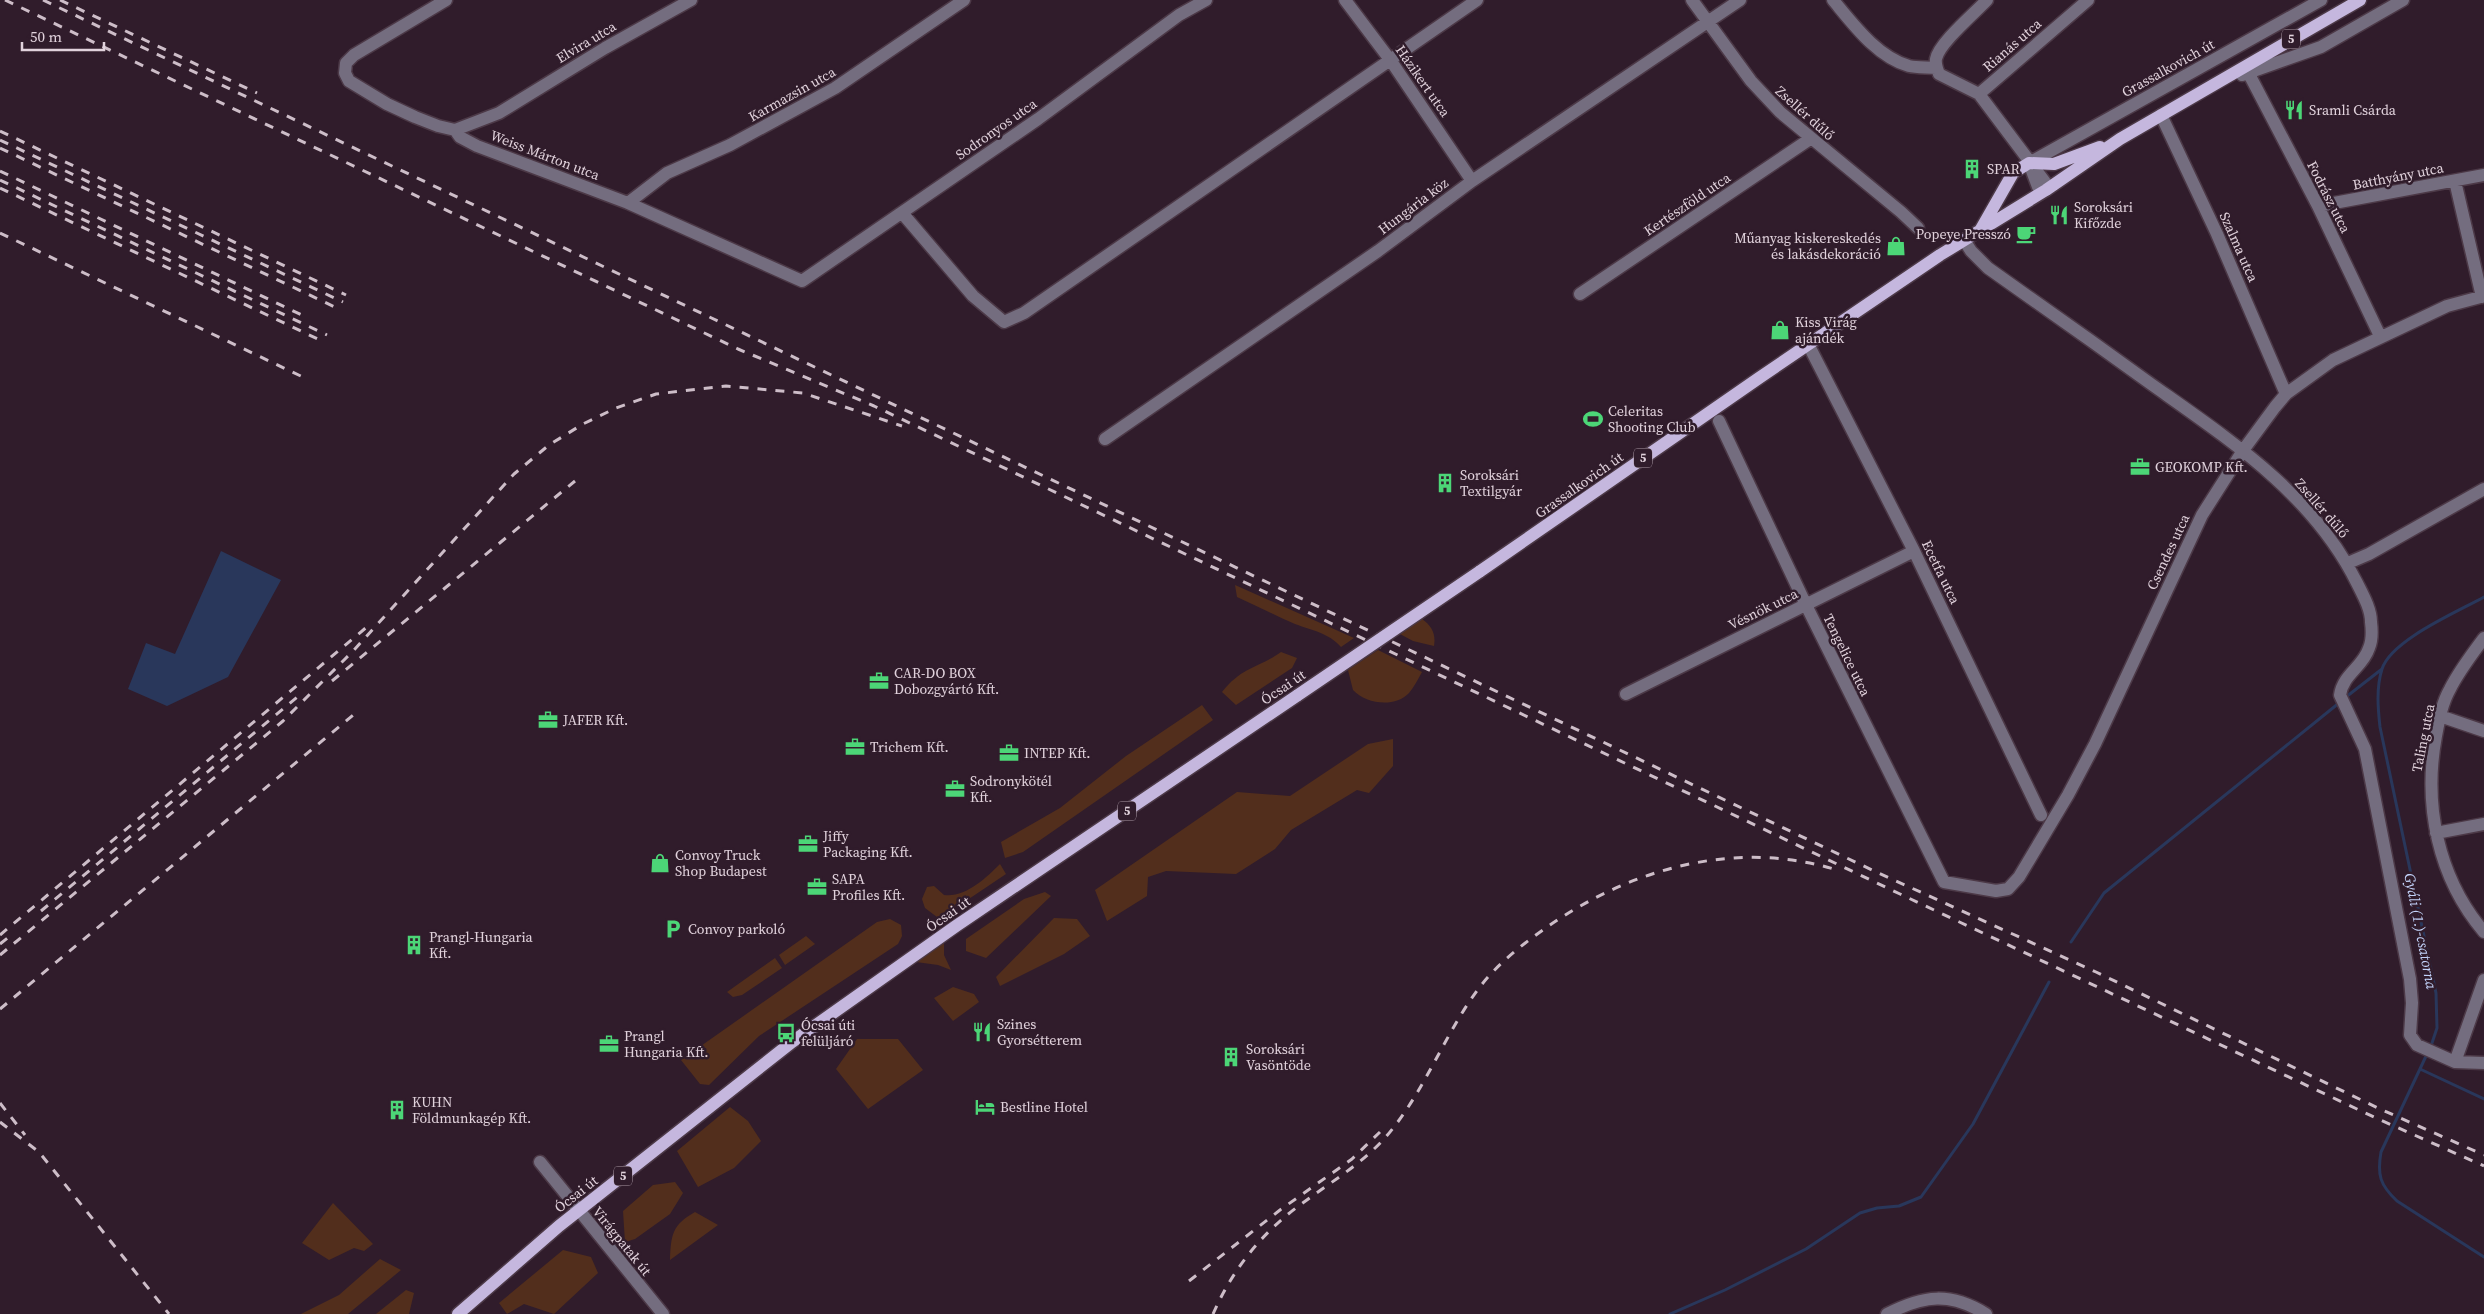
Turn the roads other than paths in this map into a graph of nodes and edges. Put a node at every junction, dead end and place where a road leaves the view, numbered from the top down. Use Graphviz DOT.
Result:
graph roads {
  1 [pos="446,0"];
  2 [pos="691,0"];
  3 [pos="964,0"];
  4 [pos="1206,0"];
  5 [pos="1345,0"];
  6 [pos="1477,0"];
  7 [pos="1692,0"];
  8 [pos="1740,0"];
  9 [pos="1833,0"];
  10 [pos="1987,0"];
  11 [pos="2088,0"];
  12 [pos="2321,0"];
  13 [pos="2360,0"];
  14 [pos="2403,0"];
  15 [pos="1707,21"];
  16 [pos="1391,61"];
  17 [pos="1936,68"];
  18 [pos="2249,74"];
  19 [pos="2222,79"];
  20 [pos="1979,94"];
  21 [pos="2160,115"];
  22 [pos="455,130"];
  23 [pos="1810,139"];
  24 [pos="2120,139"];
  25 [pos="2029,163"];
  26 [pos="2484,175"];
  27 [pos="2455,180"];
  28 [pos="1472,181"];
  29 [pos="2046,190"];
  30 [pos="628,203"];
  31 [pos="2318,206"];
  32 [pos="903,214"];
  33 [pos="1918,228"];
  34 [pos="1981,229"];
  35 [pos="1964,240"];
  36 [pos="802,282"];
  37 [pos="1580,294"];
  38 [pos="2483,296"];
  39 [pos="2380,336"];
  40 [pos="1808,344"];
  41 [pos="2286,394"];
  42 [pos="1719,421"];
  43 [pos="1105,439"];
  44 [pos="2244,449"];
  45 [pos="2484,489"];
  46 [pos="1914,551"];
  47 [pos="2348,563"];
  48 [pos="1479,572"];
  49 [pos="1806,605"];
  50 [pos="2484,638"];
  51 [pos="1626,694"];
  52 [pos="2440,716"];
  53 [pos="2484,731"];
  54 [pos="2041,815"];
  55 [pos="2484,824"];
  56 [pos="2436,833"];
  57 [pos="1964,885"];
  58 [pos="2484,932"];
  59 [pos="2484,980"];
  60 [pos="2455,1062"];
  61 [pos="2484,1063"];
  62 [pos="540,1162"];
  63 [pos="579,1211"];
  64 [pos="458,1314"];
  65 [pos="663,1314"];
  66 [pos="1887,1314"];
  67 [pos="1986,1314"];
  1 -- 22 [label="street"];
  2 -- 22 [label="street, Elvira utca"];
  3 -- 30 [label="street, Karmazsin utca"];
  4 -- 32 [label="street, Sodronyos utca"];
  5 -- 16 [label="street, Házikert utca"];
  6 -- 16 [label="street"];
  7 -- 15 [label="street, Zsellér dűlő"];
  8 -- 15 [label="street, Hungária köz"];
  9 -- 17 [label="street"];
  10 -- 17 [label="street"];
  11 -- 20 [label="street, Rianás utca"];
  12 -- 25 [label="street, Grassalkovich út"];
  13 -- 19 [label="main road, Grassalkovich út / 5"];
  14 -- 18 [label="street, Grassalkovich út"];
  15 -- 23 [label="street, Zsellér dűlő"];
  15 -- 28 [label="street, Hungária köz"];
  16 -- 28 [label="street, Házikert utca"];
  16 -- 32 [label="street"];
  17 -- 20 [label="street"];
  18 -- 19 [label="street, Grassalkovich út"];
  18 -- 31 [label="street, Fodrász utca"];
  19 -- 21 [label="main road, Grassalkovich út / 5"];
  20 -- 25 [label="street"];
  21 -- 24 [label="main road, Grassalkovich út / 5"];
  21 -- 41 [label="street, Szalma utca"];
  22 -- 30 [label="street, Weiss Márton utca"];
  23 -- 33 [label="street, Zsellér dűlő"];
  23 -- 37 [label="street, Kertészföld utca"];
  24 -- 25 [label="main road"];
  24 -- 29 [label="main road, Grassalkovich út / 5"];
  25 -- 29 [label="street"];
  25 -- 34 [label="main road"];
  26 -- 27 [label="street, Batthyány utca"];
  27 -- 31 [label="street, Batthyány utca"];
  27 -- 38 [label="street"];
  28 -- 43 [label="street, Hungária köz"];
  29 -- 34 [label="main road, Grassalkovich út / 5"];
  30 -- 36 [label="street, Weiss Márton utca"];
  31 -- 39 [label="street, Fodrász utca"];
  32 -- 36 [label="street, Sodronyos utca"];
  34 -- 35 [label="main road, Grassalkovich út / 5"];
  35 -- 40 [label="main road, Grassalkovich út / 5"];
  35 -- 44 [label="street, Zsellér dűlő"];
  38 -- 39 [label="street, Csendes utca"];
  39 -- 41 [label="street, Csendes utca"];
  40 -- 46 [label="street, Ecetfa utca"];
  40 -- 48 [label="main road, Grassalkovich út / 5"];
  41 -- 44 [label="street, Csendes utca"];
  42 -- 49 [label="street, Tengelice utca"];
  44 -- 47 [label="street, Zsellér dűlő"];
  44 -- 57 [label="street, Csendes utca"];
  45 -- 47 [label="street"];
  46 -- 49 [label="street, Vésnök utca"];
  46 -- 54 [label="street, Ecetfa utca"];
  47 -- 60 [label="street, Zsellér dűlő"];
  48 -- 63 [label="main road, Ócsai út / 5, bridge"];
  49 -- 51 [label="street, Vésnök utca"];
  49 -- 57 [label="street, Tengelice utca"];
  50 -- 52 [label="street, Taling utca"];
  52 -- 53 [label="street"];
  52 -- 56 [label="street, Taling utca"];
  55 -- 56 [label="street"];
  56 -- 58 [label="street, Taling utca"];
  59 -- 60 [label="street"];
  60 -- 61 [label="street"];
  62 -- 63 [label="street, Virágpatak út"];
  63 -- 64 [label="main road, Ócsai út / 5"];
  63 -- 65 [label="street, Virágpatak út"];
  66 -- 67 [label="street"];
}
